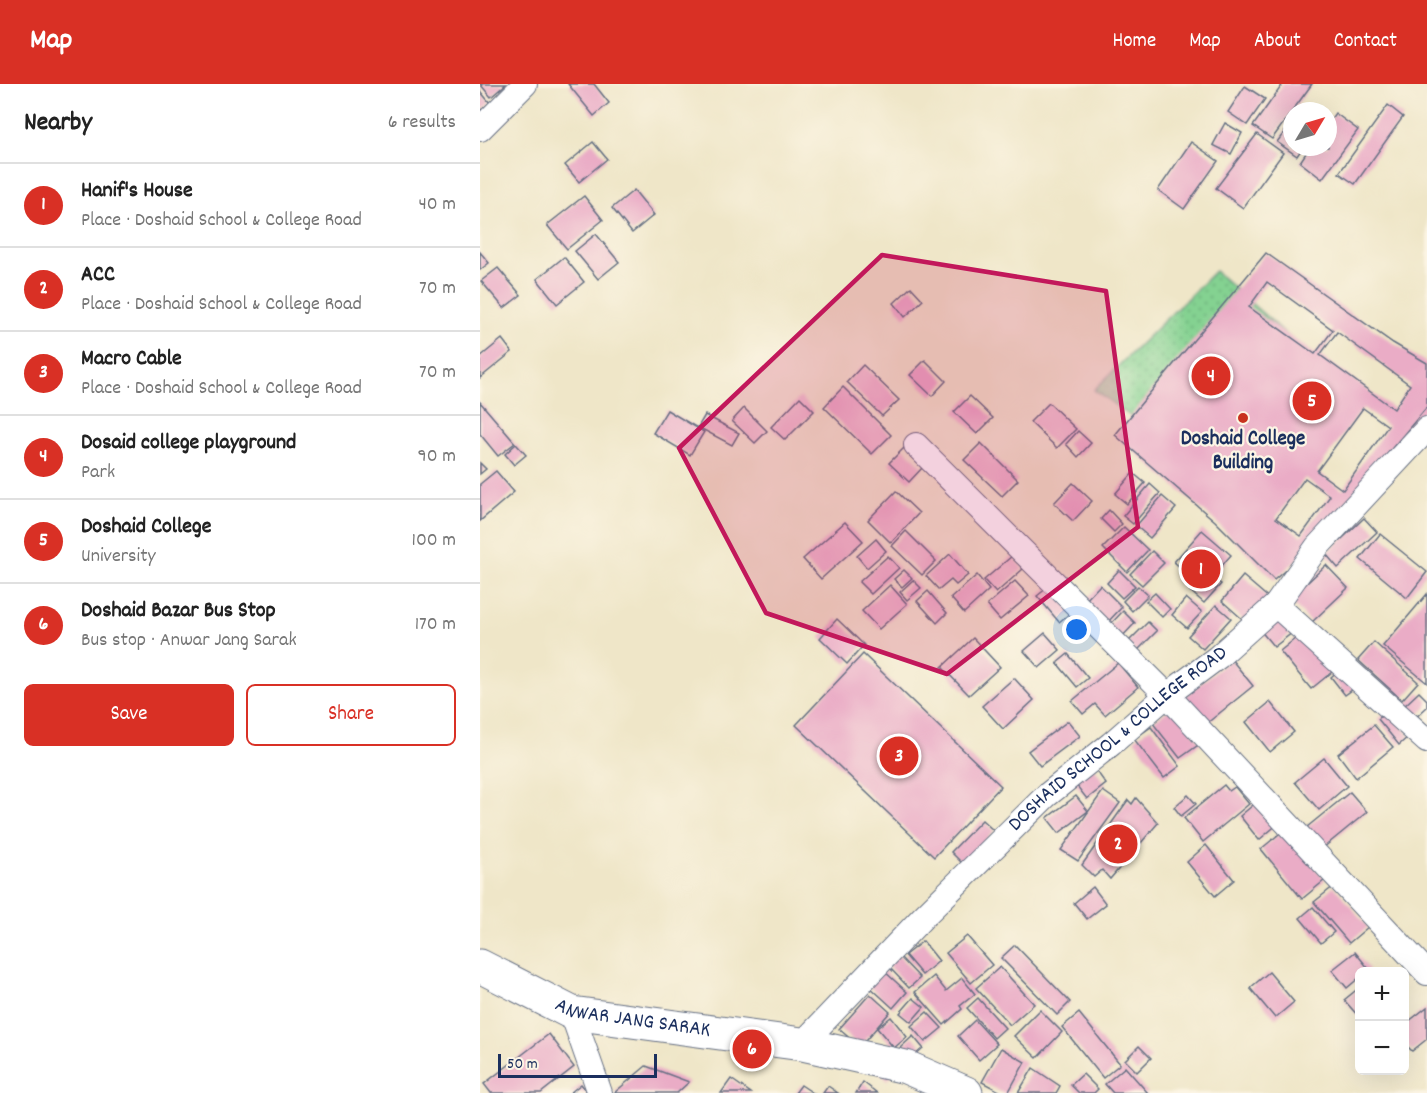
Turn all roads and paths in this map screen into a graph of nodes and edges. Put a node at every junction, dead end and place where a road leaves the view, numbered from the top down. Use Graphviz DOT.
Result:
graph roads {
  1 [pos="525,84"];
  2 [pos="480,129"];
  3 [pos="1427,429"];
  4 [pos="916,446"];
  5 [pos="1276,605"];
  6 [pos="1167,694"];
  7 [pos="1427,741"];
  8 [pos="480,966"];
  9 [pos="1427,973"];
  10 [pos="572,1013"];
  11 [pos="802,1044"];
  12 [pos="600,1093"];
  13 [pos="966,1093"];
  1 -- 2 [label="street"];
  3 -- 5 [label="street, DOSHAID SCHOOL & COLLEGE ROAD"];
  4 -- 6 [label="street"];
  5 -- 6 [label="street, DOSHAID SCHOOL & COLLEGE ROAD"];
  5 -- 7 [label="street"];
  6 -- 9 [label="street"];
  6 -- 11 [label="street, DOSHAID SCHOOL & COLLEGE ROAD"];
  8 -- 10 [label="main road, ANWAR JANG SARAK"];
  10 -- 11 [label="main road, ANWAR JANG SARAK"];
  10 -- 12 [label="street"];
  11 -- 13 [label="main road, ANWAR JANG SARAK"];
}
